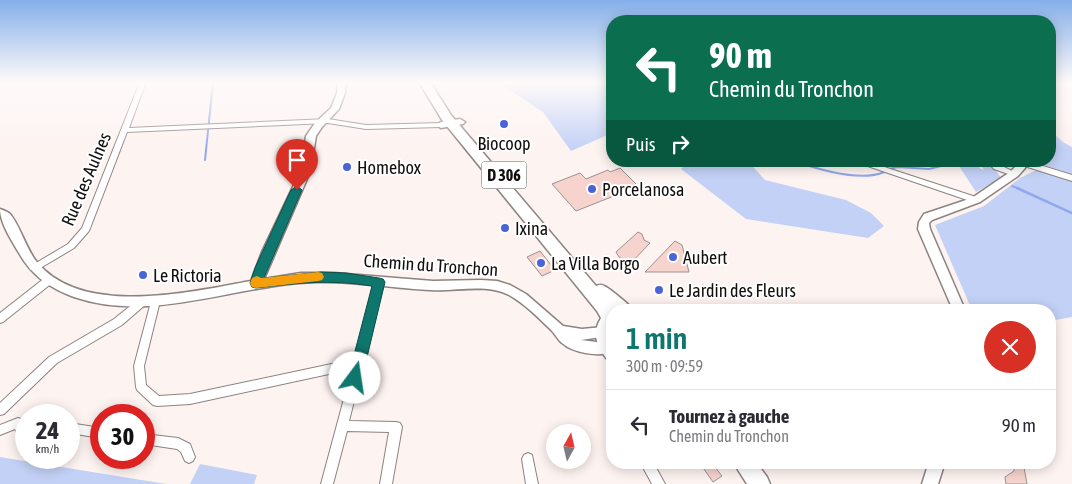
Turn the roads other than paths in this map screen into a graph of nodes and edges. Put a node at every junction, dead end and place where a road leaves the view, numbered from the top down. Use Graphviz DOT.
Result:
graph roads {
  1 [pos="134,105"];
  2 [pos="336,105"];
  3 [pos="438,105"];
  4 [pos="441,105"];
  5 [pos="322,122"];
  6 [pos="450,123"];
  7 [pos="124,130"];
  8 [pos="874,167"];
  9 [pos="1000,167"];
  10 [pos="1020,167"];
  11 [pos="1039,167"];
  12 [pos="1014,174"];
  13 [pos="1072,178"];
  14 [pos="976,200"];
  15 [pos="0,213"];
  16 [pos="34,268"];
  17 [pos="48,280"];
  18 [pos="379,282"];
  19 [pos="256,283"];
  20 [pos="155,301"];
  21 [pos="142,302"];
  22 [pos="607,304"];
  23 [pos="956,304"];
  24 [pos="0,319"];
  25 [pos="606,333"];
  26 [pos="359,363"];
  27 [pos="0,410"];
  28 [pos="15,424"];
  29 [pos="343,426"];
  30 [pos="0,430"];
  31 [pos="155,441"];
  32 [pos="189,457"];
  33 [pos="528,459"];
  34 [pos="650,469"];
  35 [pos="736,469"];
  36 [pos="748,469"];
  37 [pos="935,469"];
  38 [pos="327,484"];
  39 [pos="386,484"];
  40 [pos="532,484"];
  41 [pos="658,484"];
  42 [pos="748,484"];
  43 [pos="760,484"];
  44 [pos="930,484"];
  1 -- 7 [label="street, Rue des Aulnes"];
  2 -- 5 [label="street"];
  3 -- 6 [label="main road, D 306"];
  4 -- 6 [label="main road, D 306"];
  5 -- 6 [label="street"];
  5 -- 7 [label="street"];
  5 -- 19 [label="street"];
  6 -- 22 [label="main road, D 306"];
  7 -- 16 [label="street, Rue des Aulnes"];
  8 -- 14 [label="street"];
  9 -- 12 [label="street"];
  10 -- 12 [label="street"];
  11 -- 13 [label="street"];
  12 -- 14 [label="street"];
  14 -- 23 [label="street"];
  15 -- 16 [label="street, Chemin du Tronchon"];
  16 -- 17 [label="street, Chemin du Tronchon"];
  17 -- 21 [label="street, Chemin du Tronchon"];
  17 -- 24 [label="street"];
  18 -- 19 [label="street, Chemin du Tronchon"];
  18 -- 25 [label="street, Chemin du Tronchon"];
  18 -- 26 [label="street"];
  19 -- 20 [label="street, Chemin du Tronchon"];
  20 -- 21 [label="street, Chemin du Tronchon"];
  20 -- 26 [label="street"];
  21 -- 27 [label="street"];
  26 -- 29 [label="street"];
  28 -- 30 [label="street"];
  29 -- 38 [label="street"];
  29 -- 39 [label="street"];
  31 -- 32 [label="street"];
  33 -- 40 [label="street"];
  34 -- 41 [label="street"];
  35 -- 42 [label="main road"];
  36 -- 43 [label="main road"];
  37 -- 44 [label="street"];
}
